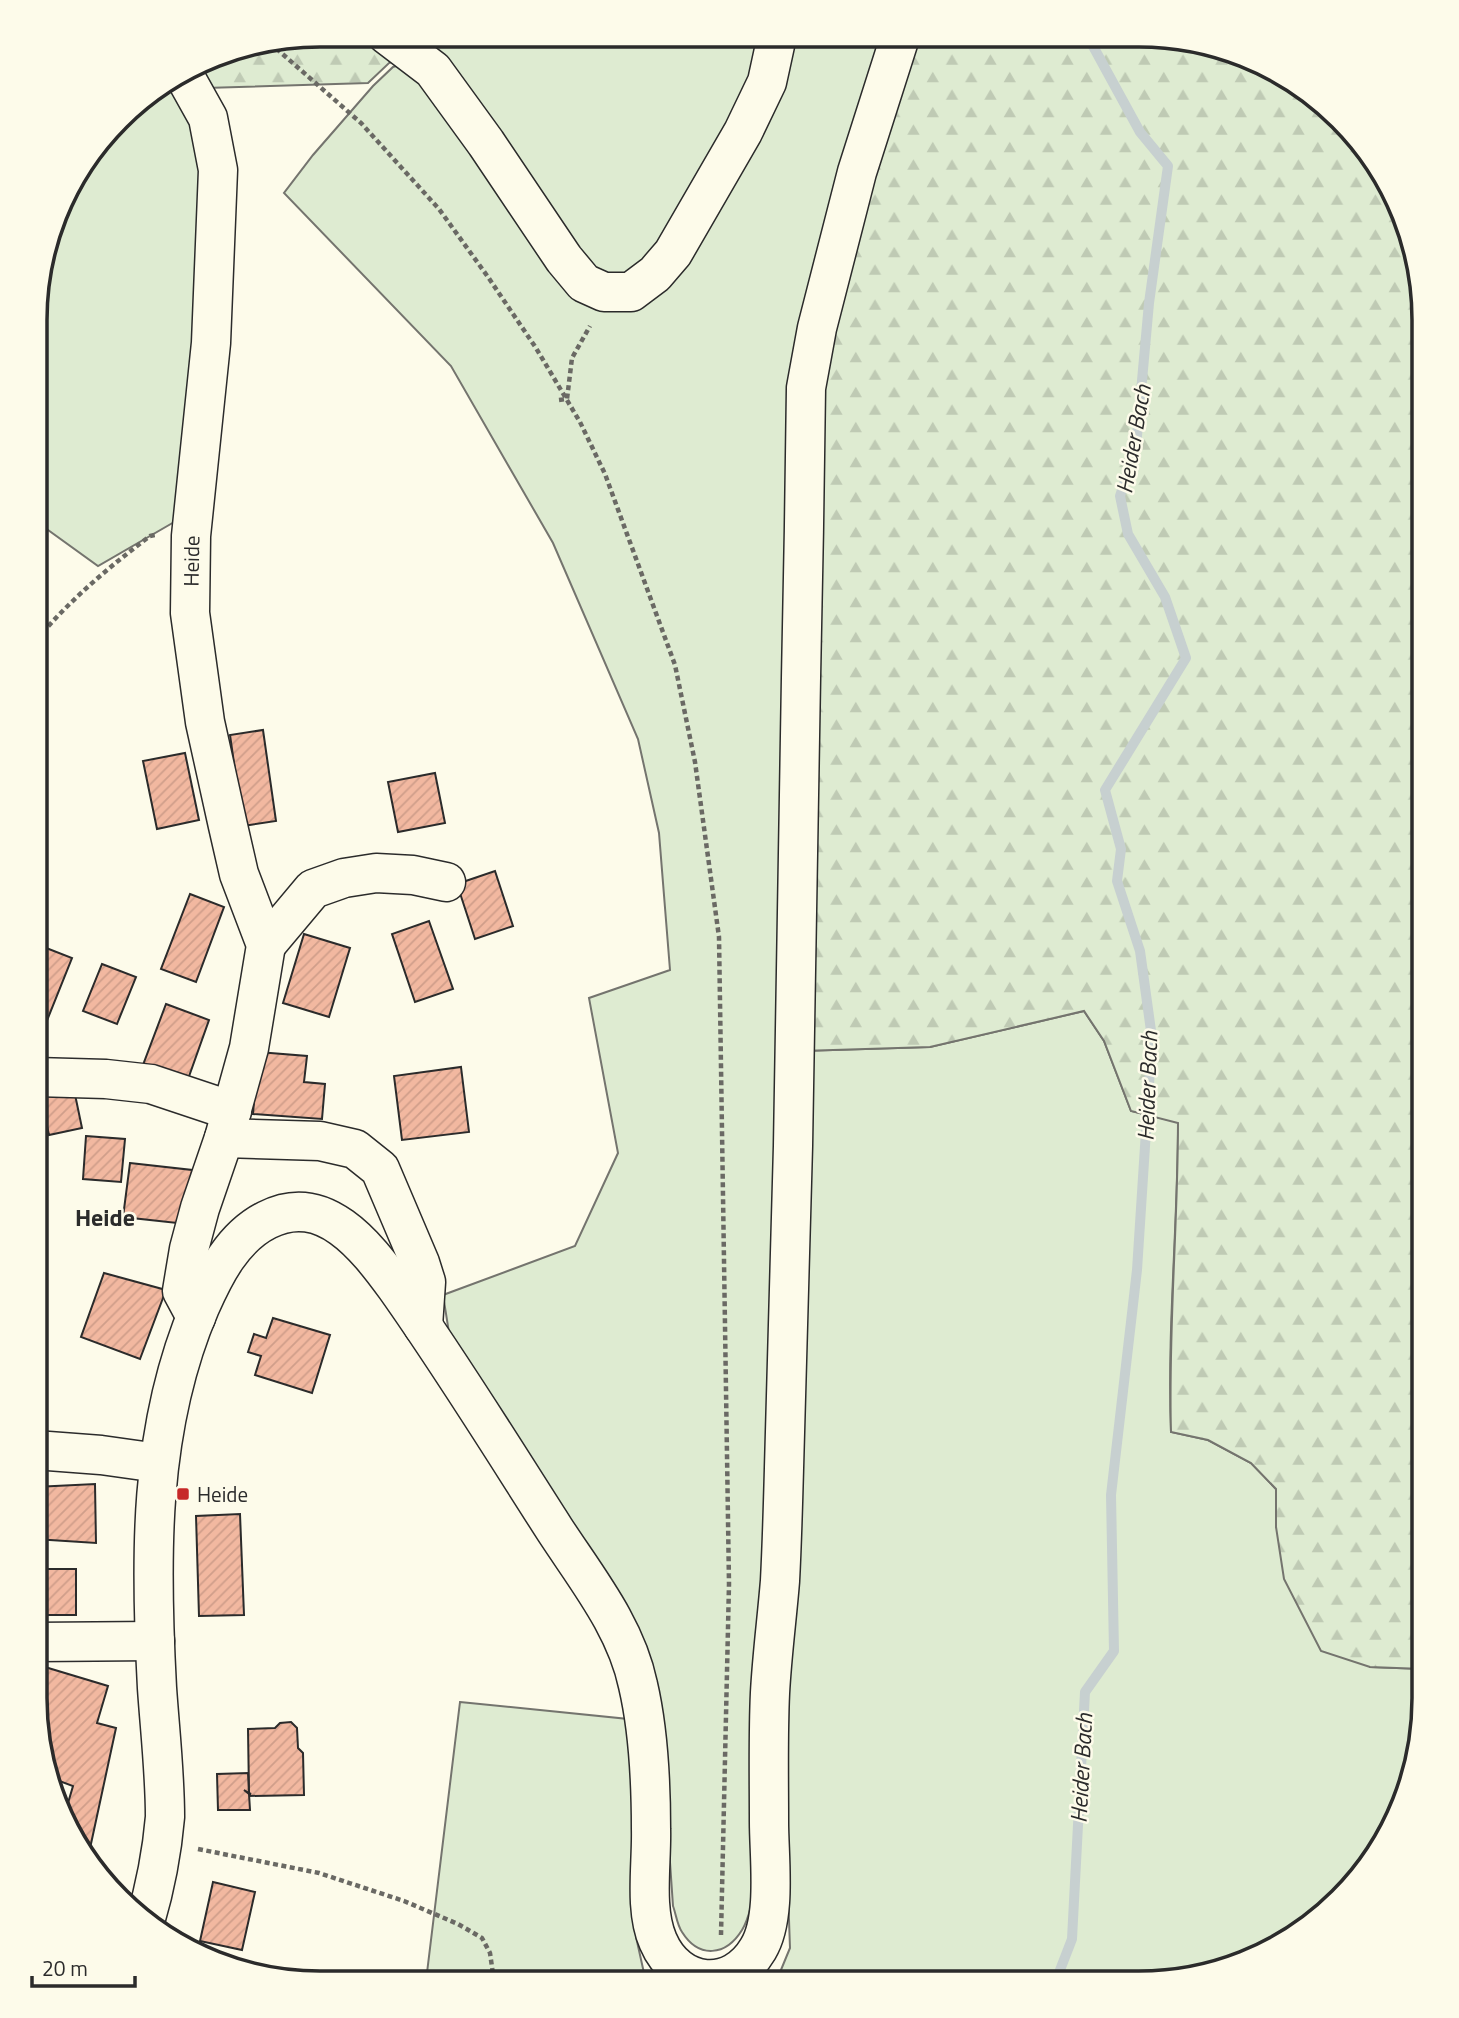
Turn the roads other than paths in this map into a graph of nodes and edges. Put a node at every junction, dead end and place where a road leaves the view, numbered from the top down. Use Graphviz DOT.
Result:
graph roads {
  1 [pos="403,47"];
  2 [pos="775,47"];
  3 [pos="897,47"];
  4 [pos="188,82"];
  5 [pos="446,882"];
  6 [pos="266,945"];
  7 [pos="47,1077"];
  8 [pos="228,1124"];
  9 [pos="196,1317"];
  10 [pos="423,1326"];
  11 [pos="47,1451"];
  12 [pos="158,1463"];
  13 [pos="155,1641"];
  14 [pos="47,1642"];
  15 [pos="148,1909"];
  16 [pos="682,1971"];
  17 [pos="738,1971"];
  1 -- 2 [label="main road"];
  3 -- 17 [label="main road"];
  4 -- 6 [label="main road, Heide"];
  5 -- 6 [label="main road"];
  6 -- 8 [label="main road"];
  7 -- 8 [label="main road"];
  8 -- 9 [label="main road"];
  8 -- 10 [label="main road"];
  9 -- 10 [label="main road"];
  9 -- 12 [label="main road"];
  10 -- 16 [label="main road"];
  11 -- 12 [label="main road"];
  12 -- 13 [label="main road"];
  13 -- 14 [label="main road"];
  13 -- 15 [label="main road"];
}
